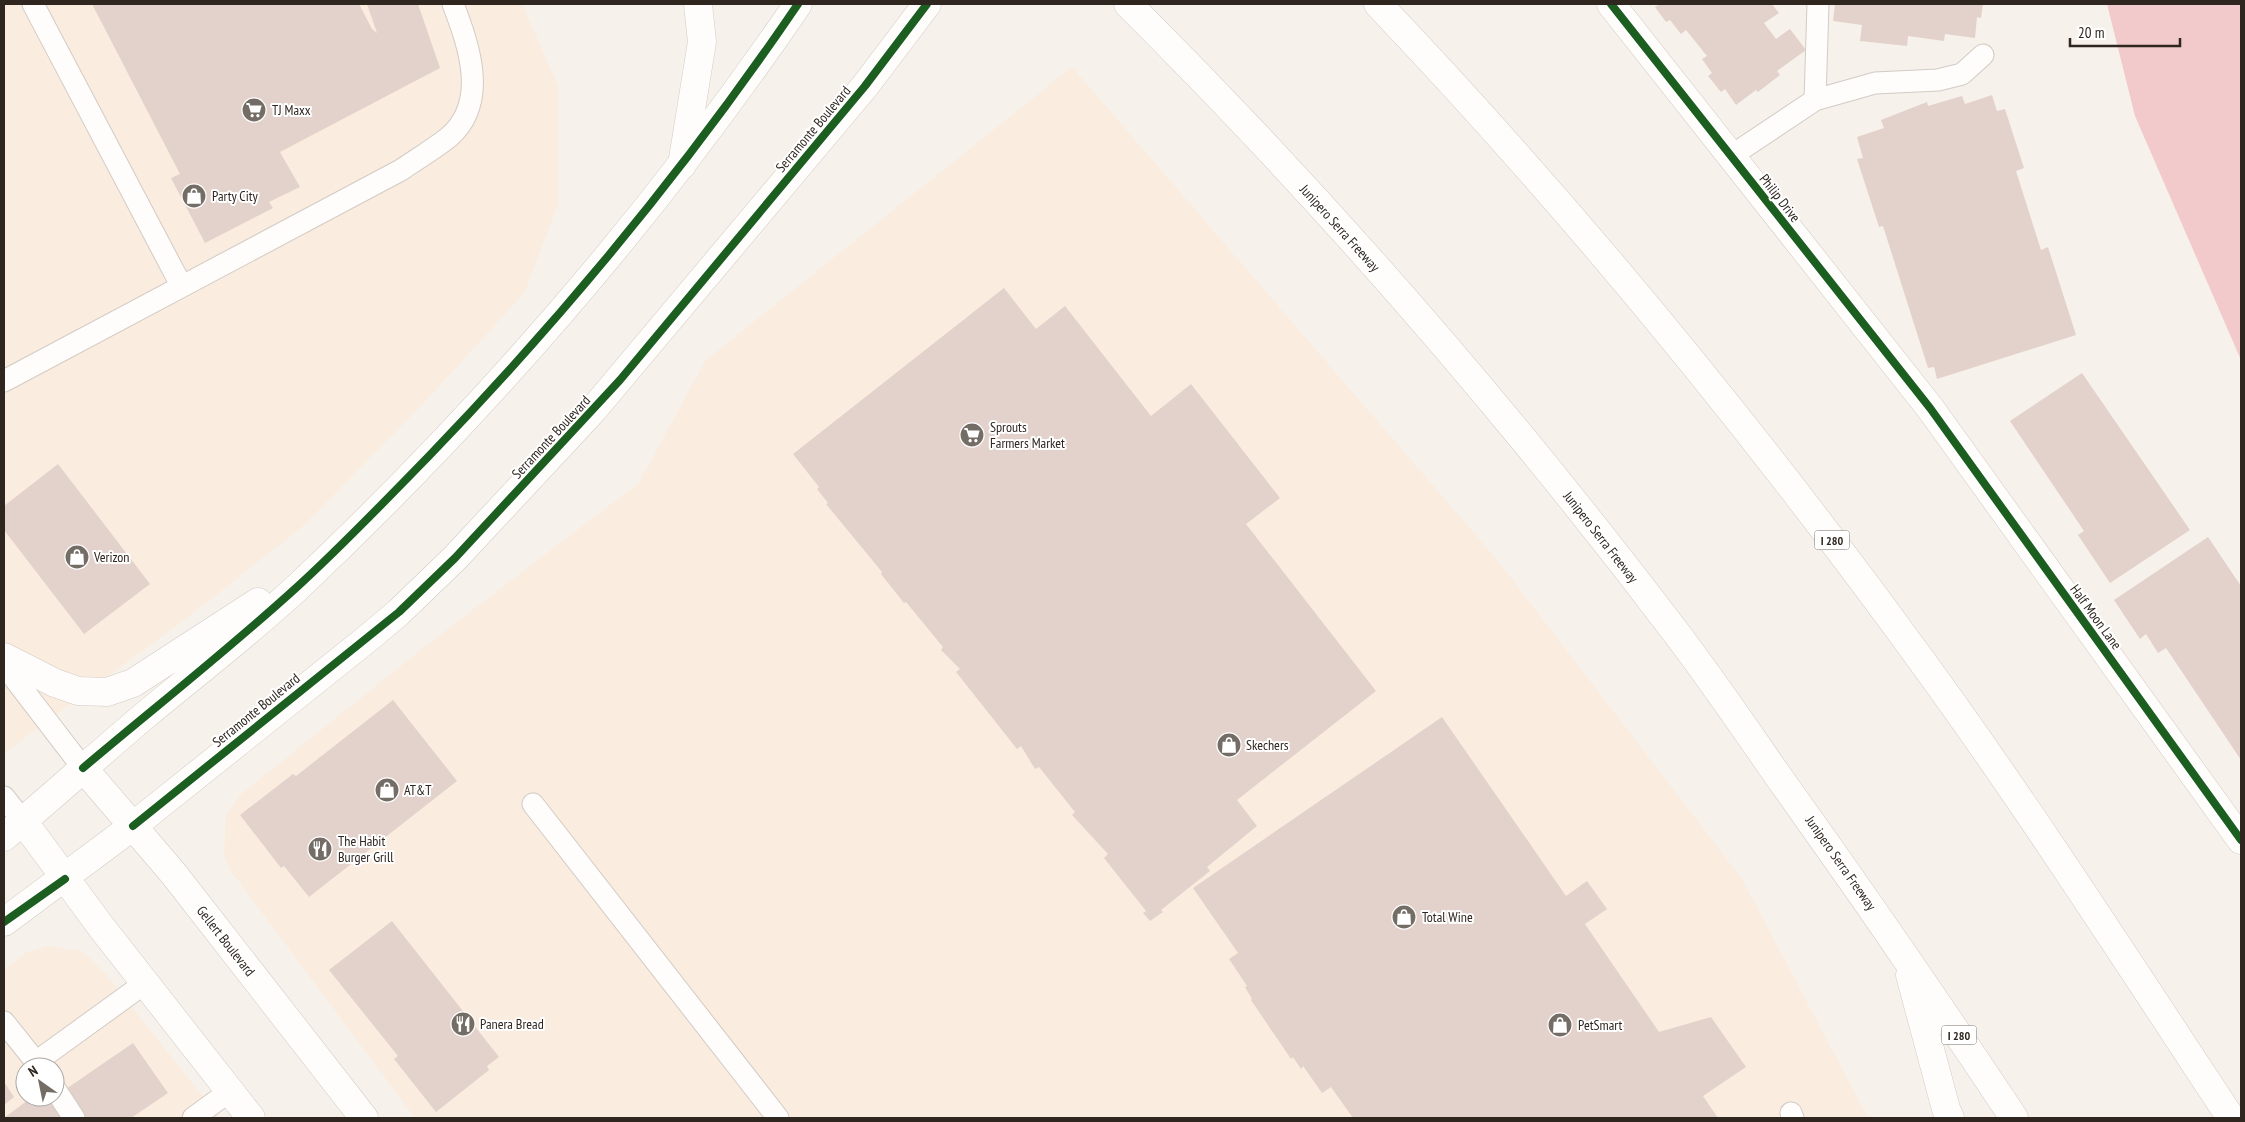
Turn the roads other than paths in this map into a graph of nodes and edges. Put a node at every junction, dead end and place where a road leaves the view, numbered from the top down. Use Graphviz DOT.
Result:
graph roads {
  1 [pos="33,4"];
  2 [pos="453,4"];
  3 [pos="698,4"];
  4 [pos="798,4"];
  5 [pos="926,4"];
  6 [pos="1128,4"];
  7 [pos="1378,4"];
  8 [pos="1611,4"];
  9 [pos="1818,4"];
  10 [pos="1983,55"];
  11 [pos="1815,100"];
  12 [pos="1731,156"];
  13 [pos="682,165"];
  14 [pos="181,285"];
  15 [pos="4,381"];
  16 [pos="1930,408"];
  17 [pos="333,553"];
  18 [pos="4,657"];
  19 [pos="4,665"];
  20 [pos="83,768"];
  21 [pos="4,797"];
  22 [pos="534,804"];
  23 [pos="133,826"];
  24 [pos="13,829"];
  25 [pos="2241,840"];
  26 [pos="66,878"];
  27 [pos="4,922"];
  28 [pos="1904,952"];
  29 [pos="145,983"];
  30 [pos="4,1022"];
  31 [pos="32,1057"];
  32 [pos="47,1057"];
  33 [pos="230,1091"];
  34 [pos="65,1104"];
  35 [pos="74,1118"];
  36 [pos="192,1118"];
  37 [pos="251,1118"];
  38 [pos="364,1118"];
  39 [pos="778,1118"];
  40 [pos="1950,1118"];
  41 [pos="2014,1118"];
  42 [pos="2231,1118"];
  1 -- 14 [label="lane"];
  2 -- 14 [label="lane"];
  3 -- 13 [label="main road"];
  4 -- 13 [label="main road"];
  5 -- 23 [label="main road, Serramonte Boulevard"];
  6 -- 28 [label="main road, Junipero Serra Freeway / I 280"];
  7 -- 42 [label="main road, I 280"];
  8 -- 12 [label="main road, Philip Drive"];
  9 -- 11 [label="lane"];
  10 -- 11 [label="lane"];
  11 -- 12 [label="lane"];
  12 -- 16 [label="main road, Philip Drive"];
  13 -- 17 [label="main road"];
  14 -- 15 [label="lane"];
  16 -- 25 [label="main road, Half Moon Lane"];
  17 -- 18 [label="main road"];
  17 -- 20 [label="main road"];
  19 -- 20 [label="lane"];
  20 -- 23 [label="main road, Gellert Boulevard"];
  20 -- 24 [label="main road"];
  21 -- 24 [label="lane"];
  22 -- 39 [label="lane"];
  23 -- 26 [label="main road, Serramonte Boulevard"];
  23 -- 38 [label="main road, Gellert Boulevard"];
  24 -- 26 [label="main road"];
  26 -- 27 [label="main road, Serramonte Boulevard"];
  26 -- 29 [label="main road"];
  28 -- 40 [label="main road"];
  28 -- 41 [label="main road, Junipero Serra Freeway / I 280"];
  29 -- 32 [label="lane"];
  29 -- 33 [label="main road"];
  30 -- 31 [label="lane"];
  33 -- 36 [label="lane"];
  33 -- 37 [label="main road"];
  34 -- 35 [label="lane"];
}
